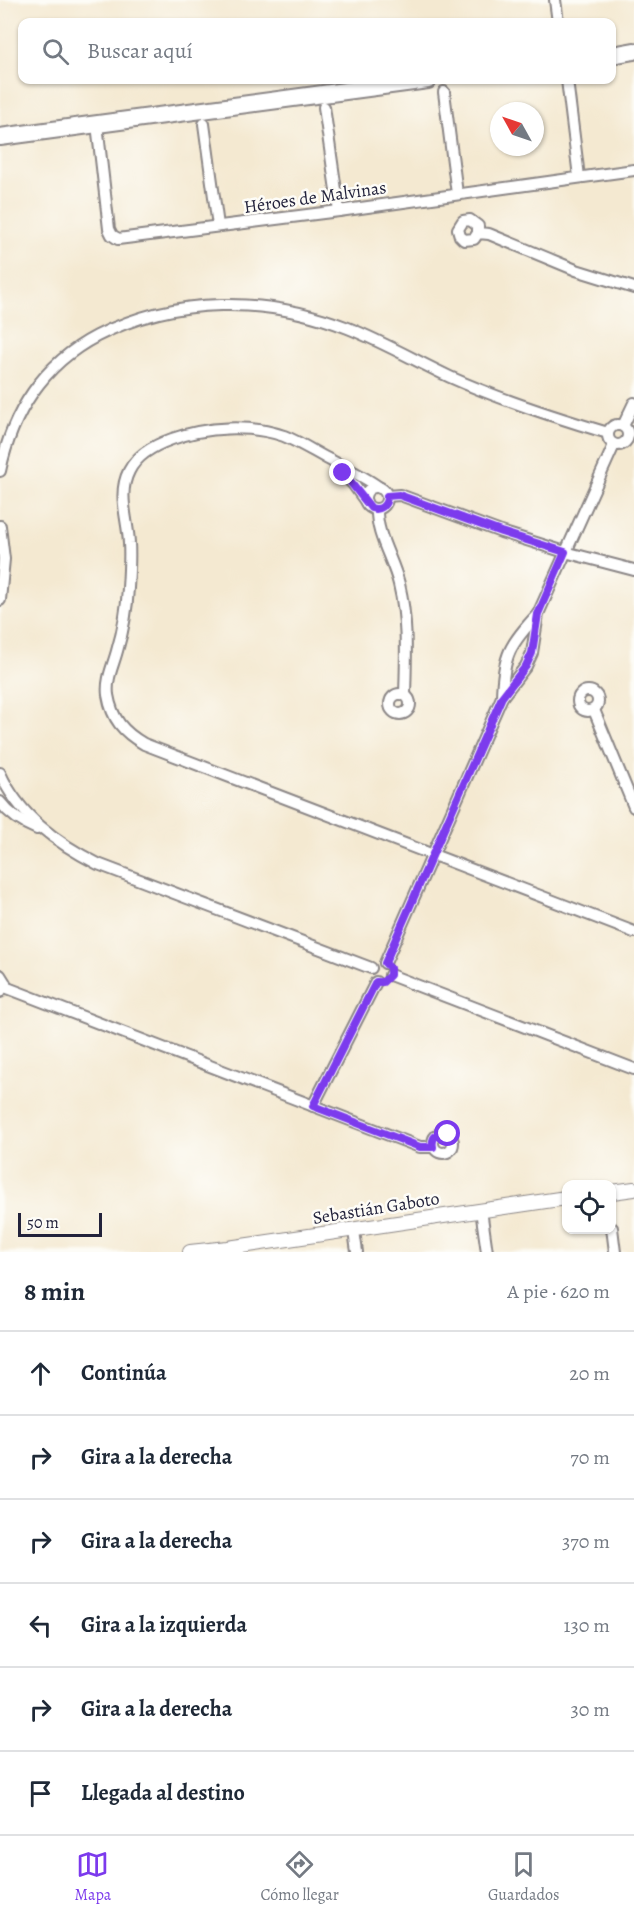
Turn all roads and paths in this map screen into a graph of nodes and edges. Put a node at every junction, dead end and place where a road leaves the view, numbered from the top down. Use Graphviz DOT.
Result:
graph roads {
  1 [pos="555,0"];
  2 [pos="557,18"];
  3 [pos="634,51"];
  4 [pos="616,54"];
  5 [pos="398,84"];
  6 [pos="567,84"];
  7 [pos="444,92"];
  8 [pos="324,107"];
  9 [pos="97,124"];
  10 [pos="204,124"];
  11 [pos="0,137"];
  12 [pos="634,170"];
  13 [pos="579,177"];
  14 [pos="457,194"];
  15 [pos="339,211"];
  16 [pos="218,226"];
  17 [pos="478,234"];
  18 [pos="634,288"];
  19 [pos="634,403"];
  20 [pos="623,426"];
  21 [pos="608,433"];
  22 [pos="631,439"];
  23 [pos="614,445"];
  24 [pos="322,456"];
  25 [pos="0,471"];
  26 [pos="383,492"];
  27 [pos="366,502"];
  28 [pos="376,509"];
  29 [pos="0,526"];
  30 [pos="565,552"];
  31 [pos="634,570"];
  32 [pos="0,600"];
  33 [pos="538,614"];
  34 [pos="405,695"];
  35 [pos="502,697"];
  36 [pos="594,710"];
  37 [pos="1,778"];
  38 [pos="0,802"];
  39 [pos="634,807"];
  40 [pos="50,836"];
  41 [pos="432,856"];
  42 [pos="634,932"];
  43 [pos="385,963"];
  44 [pos="371,968"];
  45 [pos="0,975"];
  46 [pos="390,975"];
  47 [pos="376,982"];
  48 [pos="2,990"];
  49 [pos="634,1069"];
  50 [pos="313,1106"];
  51 [pos="433,1147"];
  52 [pos="634,1189"];
  53 [pos="616,1191"];
  54 [pos="562,1199"];
  55 [pos="481,1210"];
  56 [pos="354,1230"];
  57 [pos="613,1234"];
  58 [pos="229,1250"];
  59 [pos="190,1252"];
  60 [pos="357,1252"];
  61 [pos="487,1252"];
  62 [pos="615,1252"];
  1 -- 2 [label="street"];
  3 -- 4 [label="main road"];
  5 -- 9 [label="main road"];
  6 -- 13 [label="street"];
  7 -- 14 [label="street"];
  8 -- 15 [label="street"];
  9 -- 11 [label="main road"];
  9 -- 16 [label="street, Héroes de Malvinas"];
  10 -- 16 [label="street"];
  12 -- 13 [label="street, Héroes de Malvinas"];
  13 -- 14 [label="street, Héroes de Malvinas"];
  14 -- 15 [label="street, Héroes de Malvinas"];
  15 -- 16 [label="street, Héroes de Malvinas"];
  17 -- 18 [label="street"];
  19 -- 20 [label="street"];
  20 -- 21 [label="street"];
  20 -- 22 [label="street"];
  21 -- 23 [label="street"];
  21 -- 25 [label="street"];
  22 -- 23 [label="street"];
  23 -- 30 [label="street"];
  24 -- 26 [label="street"];
  24 -- 27 [label="street"];
  24 -- 41 [label="street"];
  26 -- 27 [label="street"];
  26 -- 28 [label="street"];
  26 -- 30 [label="street"];
  27 -- 28 [label="street"];
  28 -- 34 [label="street"];
  29 -- 32 [label="street"];
  30 -- 31 [label="street"];
  30 -- 33 [label="street"];
  33 -- 35 [label="street"];
  33 -- 35 [label="street"];
  35 -- 41 [label="street"];
  36 -- 39 [label="street"];
  37 -- 40 [label="street"];
  38 -- 40 [label="street"];
  40 -- 44 [label="street"];
  41 -- 42 [label="street"];
  41 -- 43 [label="street"];
  43 -- 44 [label="street"];
  43 -- 46 [label="street"];
  44 -- 47 [label="street"];
  45 -- 48 [label="street"];
  46 -- 47 [label="street"];
  46 -- 49 [label="street"];
  47 -- 50 [label="street"];
  48 -- 50 [label="street"];
  50 -- 51 [label="street"];
  52 -- 53 [label="street"];
  54 -- 55 [label="street, Sebastián Gaboto"];
  55 -- 56 [label="street, Sebastián Gaboto"];
  55 -- 61 [label="street"];
  56 -- 58 [label="street, Sebastián Gaboto"];
  56 -- 60 [label="street"];
  57 -- 62 [label="street"];
  58 -- 59 [label="street, Sebastián Gaboto"];
}
